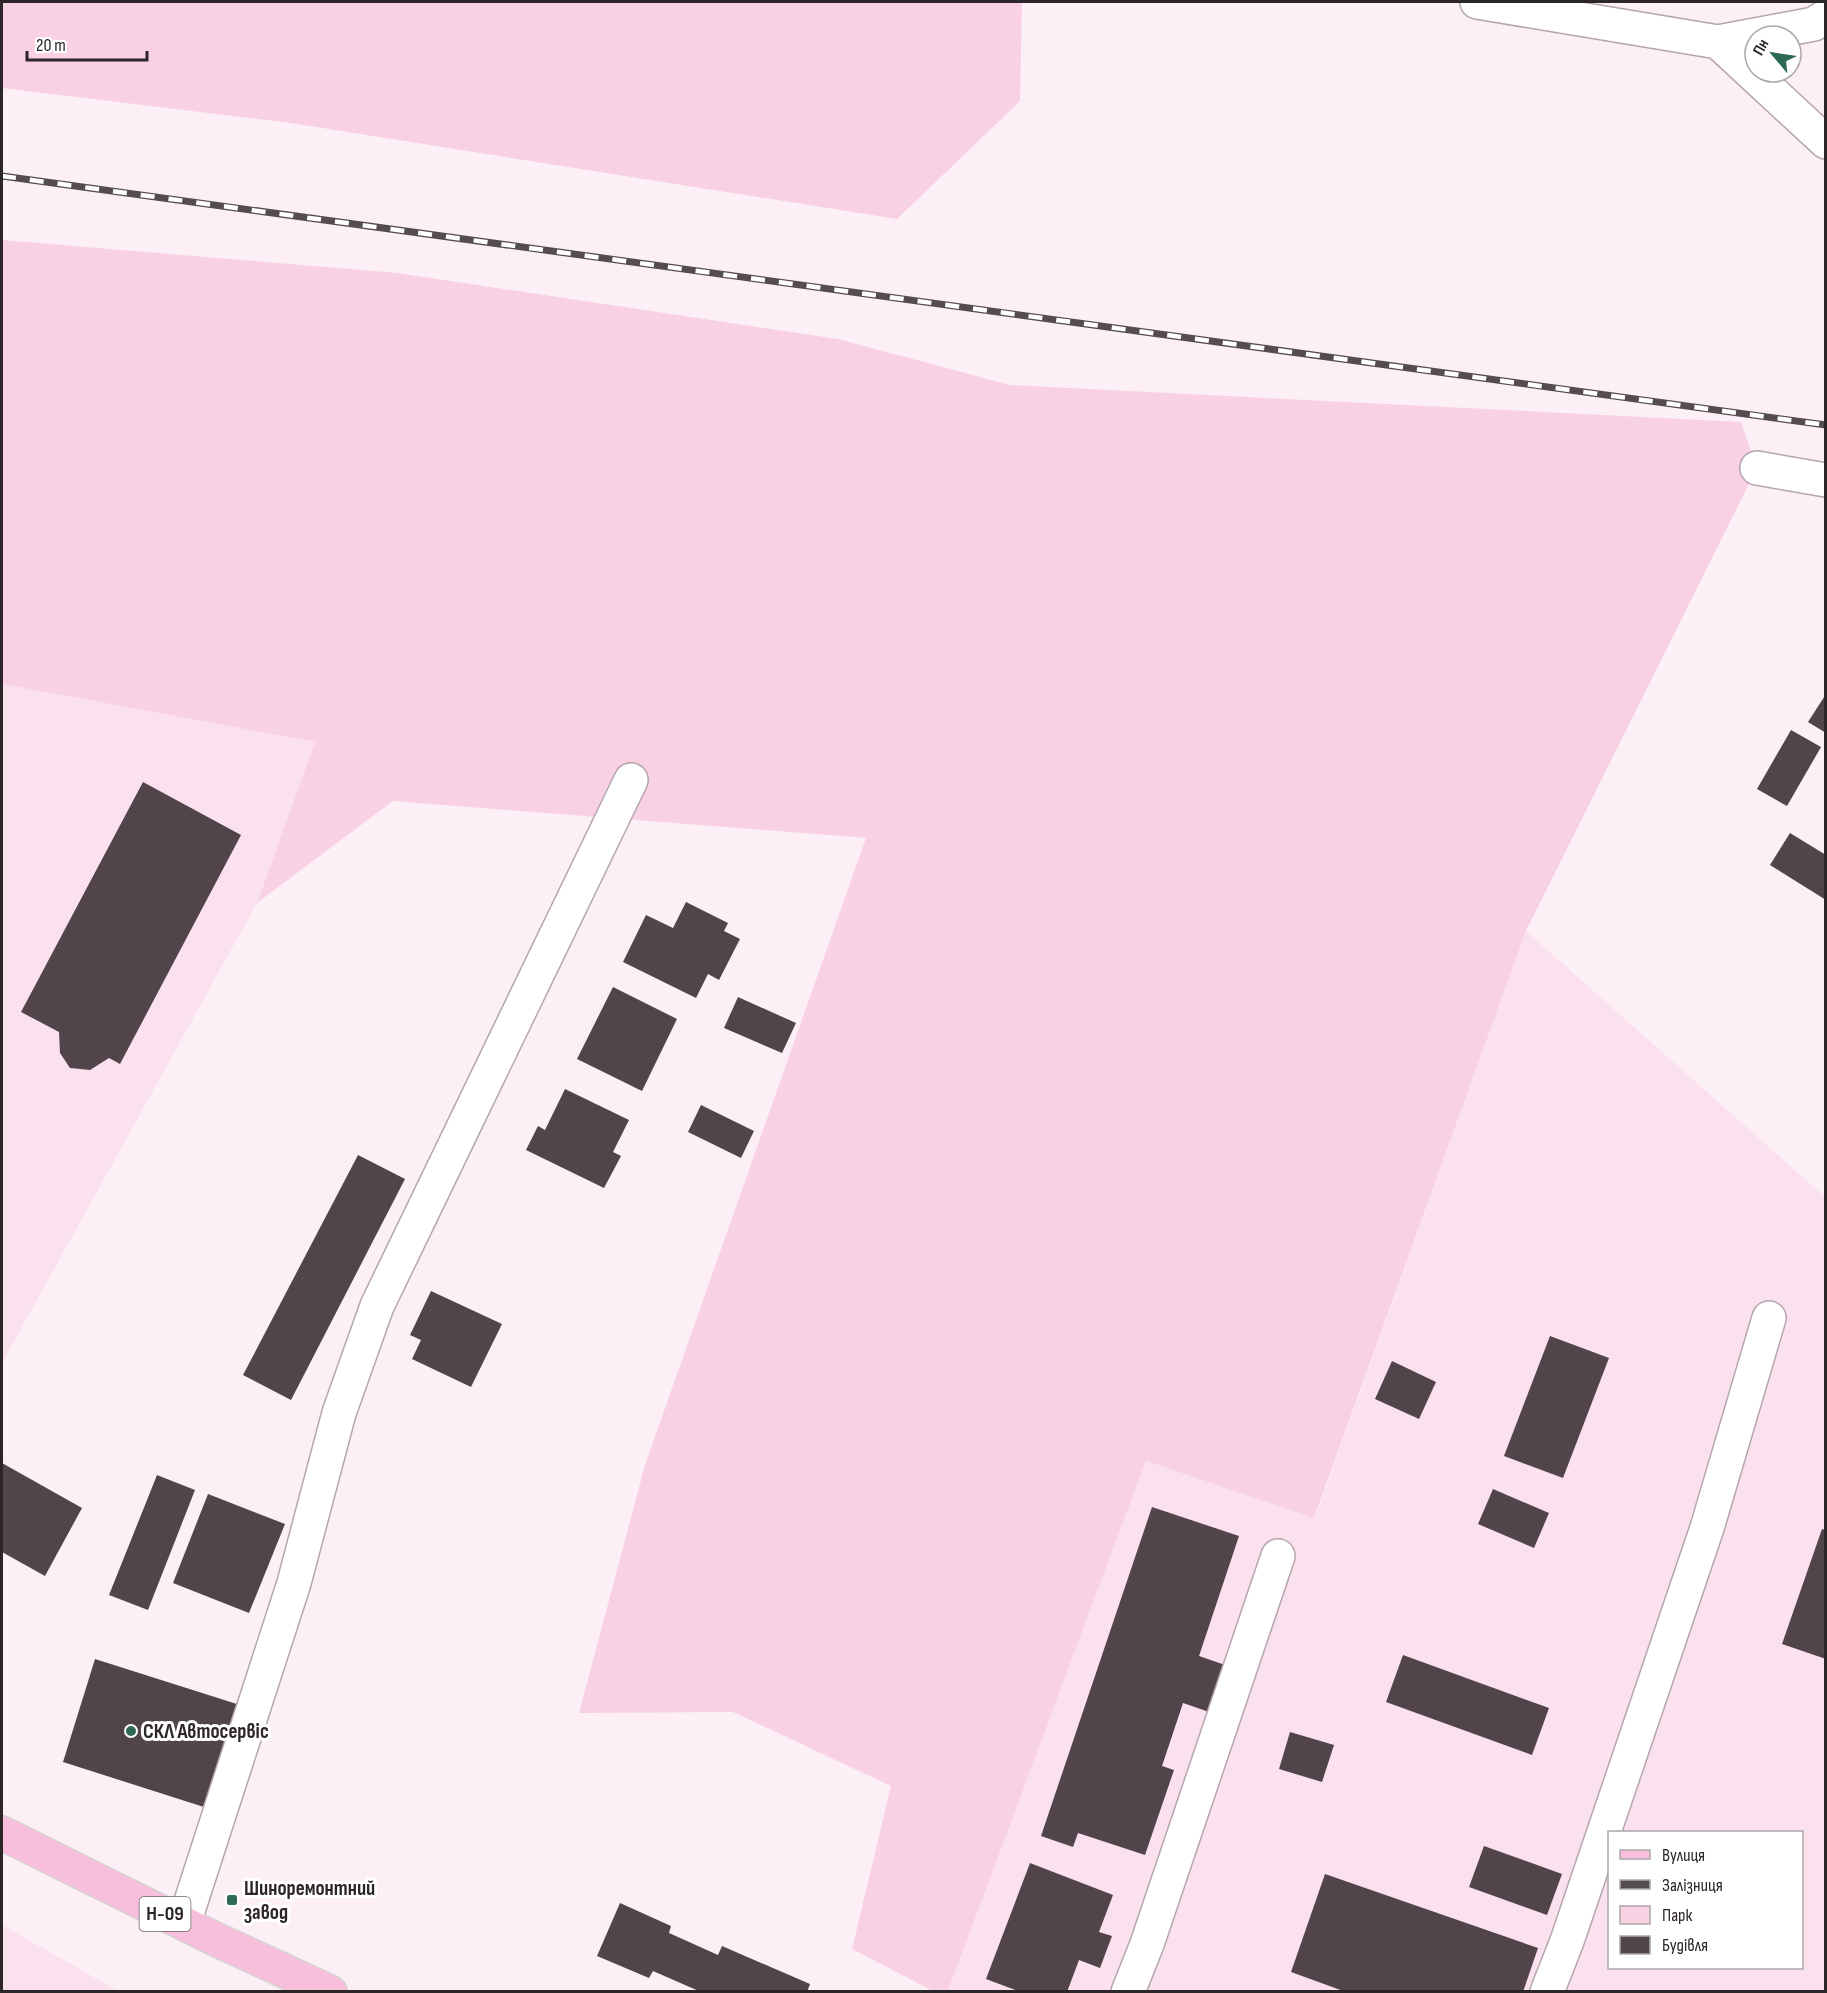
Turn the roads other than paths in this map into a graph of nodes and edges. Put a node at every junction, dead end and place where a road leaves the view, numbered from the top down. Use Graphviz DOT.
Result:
graph roads {
  1 [pos="1477,2"];
  2 [pos="1826,15"];
  3 [pos="1718,42"];
  4 [pos="1826,142"];
  5 [pos="1757,468"];
  6 [pos="1826,480"];
  7 [pos="631,780"];
  8 [pos="1769,1318"];
  9 [pos="1278,1556"];
  10 [pos="2,1833"];
  11 [pos="184,1923"];
  12 [pos="330,1992"];
  13 [pos="1128,1992"];
  14 [pos="1547,1992"];
  1 -- 3 [label="street"];
  2 -- 3 [label="street"];
  3 -- 4 [label="street"];
  5 -- 6 [label="street"];
  7 -- 11 [label="street"];
  8 -- 14 [label="street"];
  9 -- 13 [label="street"];
  10 -- 11 [label="main road, Н-09"];
  11 -- 12 [label="main road, Н-09"];
}
